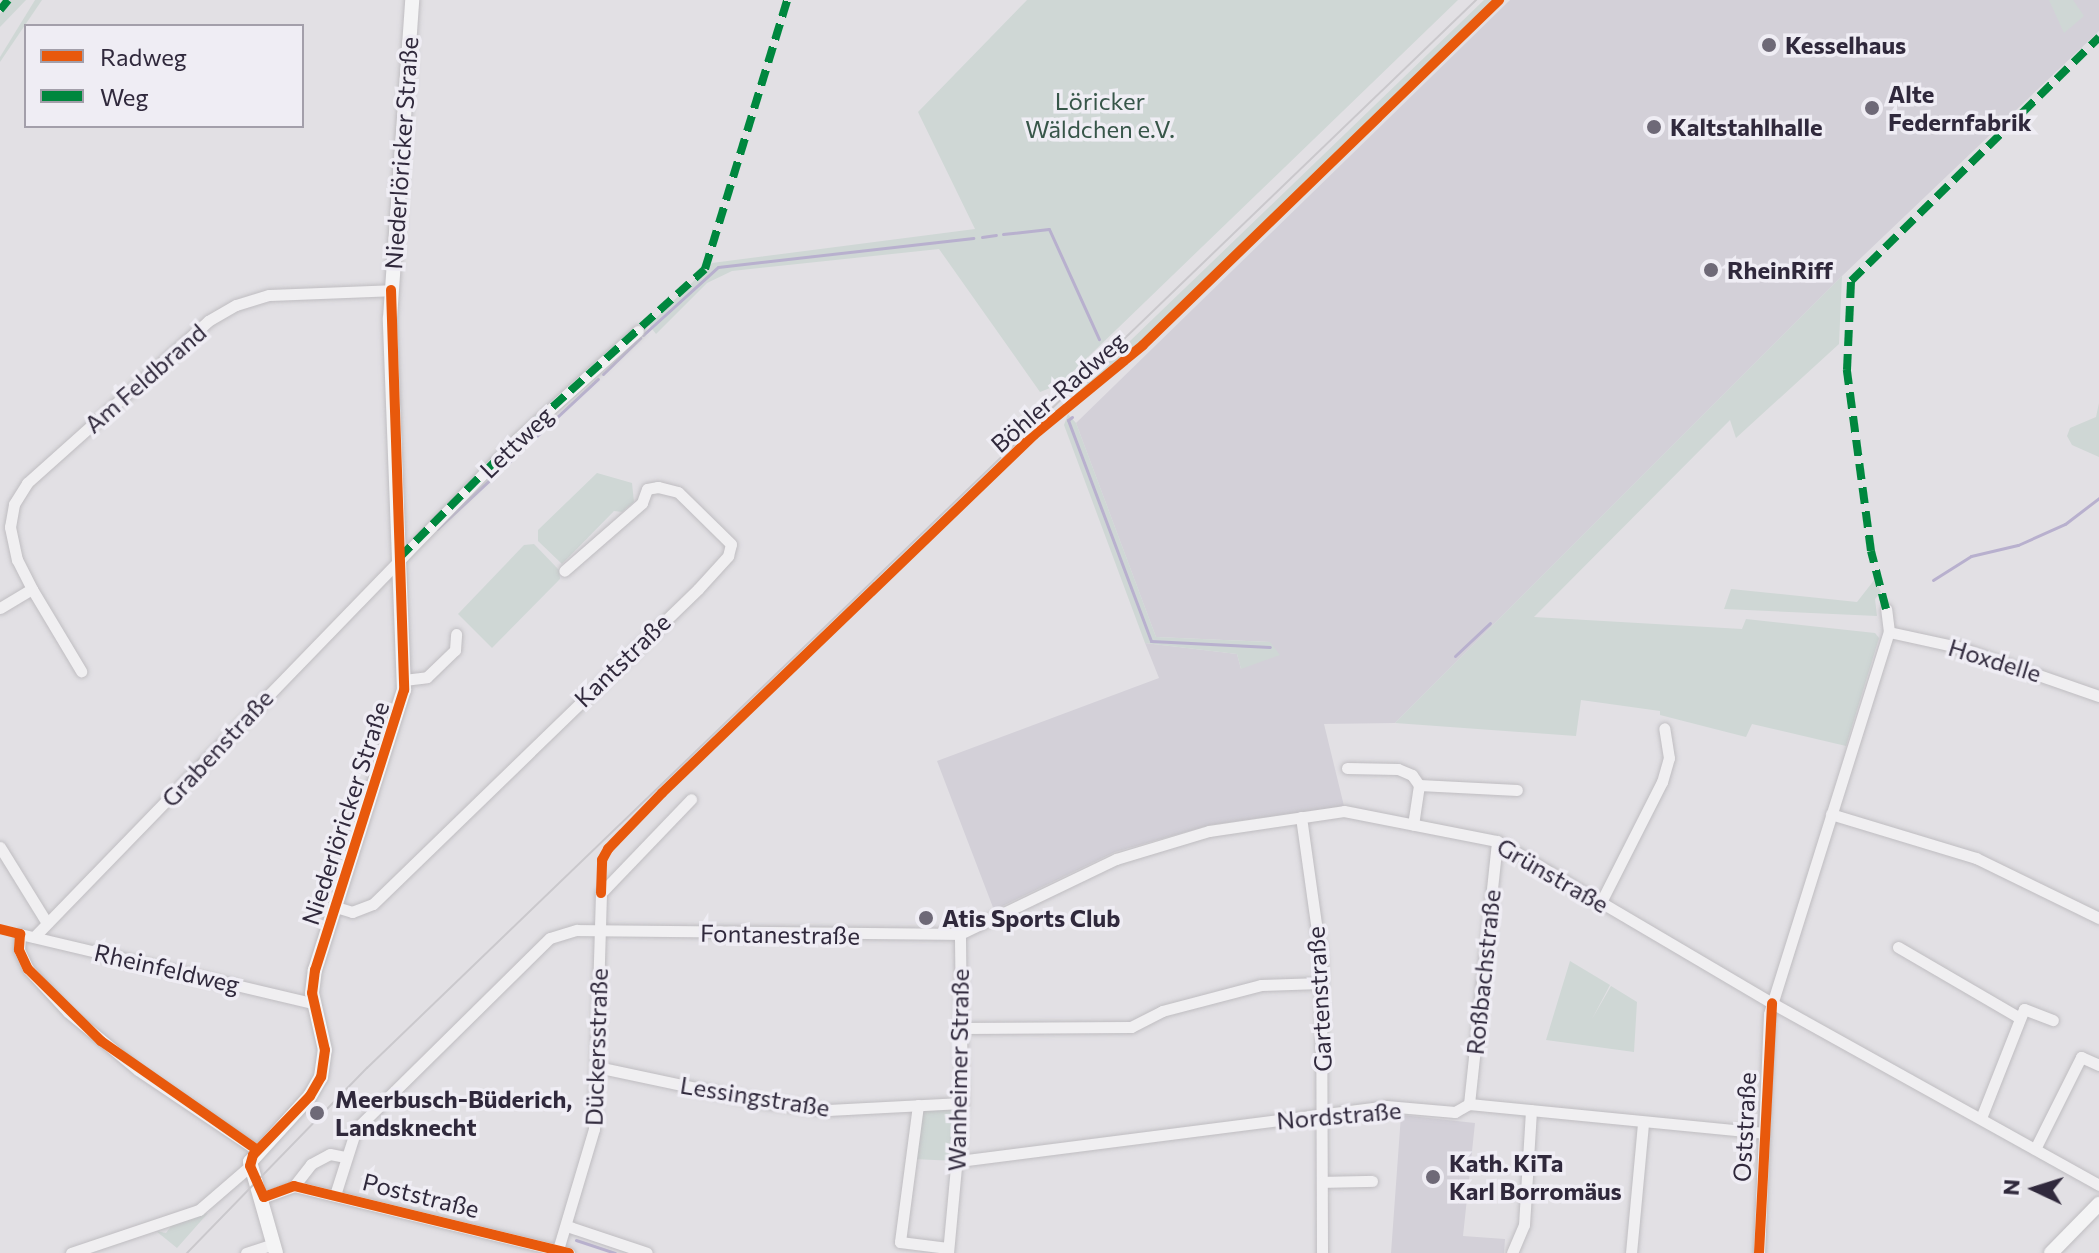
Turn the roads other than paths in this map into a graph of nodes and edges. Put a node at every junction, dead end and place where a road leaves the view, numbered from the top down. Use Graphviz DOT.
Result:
graph roads {
  1 [pos="412,0"];
  2 [pos="391,290"];
  3 [pos="638,331"];
  4 [pos="399,558"];
  5 [pos="564,571"];
  6 [pos="32,589"];
  7 [pos="0,608"];
  8 [pos="1886,609"];
  9 [pos="1889,632"];
  10 [pos="456,634"];
  11 [pos="81,671"];
  12 [pos="404,680"];
  13 [pos="2099,696"];
  14 [pos="1664,728"];
  15 [pos="1347,768"];
  16 [pos="1419,785"];
  17 [pos="1517,790"];
  18 [pos="691,799"];
  19 [pos="1831,814"];
  20 [pos="1301,817"];
  21 [pos="1413,825"];
  22 [pos="1497,841"];
  23 [pos="0,847"];
  24 [pos="1601,902"];
  25 [pos="336,907"];
  26 [pos="2099,918"];
  27 [pos="47,923"];
  28 [pos="600,931"];
  29 [pos="960,934"];
  30 [pos="34,937"];
  31 [pos="1898,947"];
  32 [pos="1321,983"];
  33 [pos="313,1003"];
  34 [pos="1772,1003"];
  35 [pos="2020,1018"];
  36 [pos="2053,1020"];
  37 [pos="962,1028"];
  38 [pos="2099,1065"];
  39 [pos="597,1067"];
  40 [pos="962,1103"];
  41 [pos="1469,1104"];
  42 [pos="918,1105"];
  43 [pos="1531,1110"];
  44 [pos="1323,1114"];
  45 [pos="1981,1118"];
  46 [pos="1643,1123"];
  47 [pos="1764,1133"];
  48 [pos="2035,1149"];
  49 [pos="257,1150"];
  50 [pos="346,1157"];
  51 [pos="959,1161"];
  52 [pos="251,1170"];
  53 [pos="1372,1181"];
  54 [pos="1323,1182"];
  55 [pos="2099,1185"];
  56 [pos="294,1186"];
  57 [pos="335,1195"];
  58 [pos="264,1197"];
  59 [pos="2099,1204"];
  60 [pos="567,1226"];
  61 [pos="275,1249"];
  62 [pos="948,1251"];
  63 [pos="561,1252"];
  64 [pos="71,1253"];
  65 [pos="246,1253"];
  66 [pos="647,1253"];
  67 [pos="1322,1253"];
  68 [pos="1512,1253"];
  69 [pos="1631,1253"];
  70 [pos="1759,1253"];
  71 [pos="2051,1253"];
  1 -- 2 [label="main road, Niederlöricker Straße"];
  2 -- 4 [label="main road, Niederlöricker Straße"];
  2 -- 6 [label="street, Am Feldbrand"];
  3 -- 4 [label="street, Lettweg"];
  4 -- 12 [label="main road, Niederlöricker Straße"];
  4 -- 27 [label="street, Grabenstraße"];
  5 -- 25 [label="street, Kantstraße"];
  6 -- 7 [label="street"];
  6 -- 11 [label="street, Am Feldbrand"];
  8 -- 9 [label="street, Oststraße"];
  9 -- 13 [label="street, Hoxdelle"];
  9 -- 19 [label="street, Oststraße"];
  10 -- 12 [label="street"];
  12 -- 25 [label="main road, Niederlöricker Straße"];
  14 -- 24 [label="street"];
  15 -- 16 [label="street"];
  16 -- 17 [label="street"];
  16 -- 21 [label="street"];
  18 -- 28 [label="street, Dückersstraße"];
  19 -- 26 [label="street"];
  19 -- 34 [label="street, Oststraße"];
  20 -- 21 [label="street, Grünstraße"];
  20 -- 29 [label="street, Grünstraße"];
  20 -- 32 [label="street, Gartenstraße"];
  21 -- 22 [label="street, Grünstraße"];
  22 -- 24 [label="street, Grünstraße"];
  22 -- 41 [label="street, Roßbachstraße"];
  23 -- 27 [label="street"];
  24 -- 34 [label="street, Grünstraße"];
  25 -- 33 [label="main road, Niederlöricker Straße"];
  27 -- 30 [label="street, Grabenstraße"];
  28 -- 29 [label="street, Fontanestraße"];
  28 -- 39 [label="street, Dückersstraße"];
  28 -- 50 [label="street, Fontanestraße"];
  29 -- 37 [label="street, Wanheimer Straße"];
  30 -- 33 [label="street, Rheinfeldweg"];
  30 -- 49 [label="street, Rheinfeldweg"];
  31 -- 35 [label="street"];
  32 -- 37 [label="street"];
  32 -- 44 [label="street, Gartenstraße"];
  33 -- 49 [label="main road, Niederlöricker Straße"];
  34 -- 45 [label="street, Grünstraße"];
  34 -- 47 [label="street, Oststraße"];
  35 -- 36 [label="street"];
  35 -- 45 [label="street"];
  37 -- 40 [label="street, Wanheimer Straße"];
  38 -- 48 [label="street"];
  39 -- 42 [label="street, Lessingstraße"];
  39 -- 60 [label="street, Dückersstraße"];
  40 -- 42 [label="street, Lessingstraße"];
  40 -- 51 [label="street, Wanheimer Straße"];
  41 -- 43 [label="street, Nordstraße"];
  41 -- 44 [label="street, Nordstraße"];
  42 -- 62 [label="street"];
  43 -- 46 [label="street, Nordstraße"];
  43 -- 68 [label="street"];
  44 -- 51 [label="street, Nordstraße"];
  44 -- 54 [label="street, Gartenstraße"];
  45 -- 48 [label="street, Grünstraße"];
  46 -- 47 [label="street, Nordstraße"];
  46 -- 69 [label="street"];
  47 -- 70 [label="street, Oststraße"];
  48 -- 55 [label="street, Grünstraße"];
  49 -- 52 [label="main road, Niederlöricker Straße"];
  50 -- 56 [label="street"];
  50 -- 57 [label="street, Fontanestraße"];
  51 -- 62 [label="street, Wanheimer Straße"];
  52 -- 58 [label="main road"];
  52 -- 64 [label="street"];
  53 -- 54 [label="street"];
  54 -- 67 [label="street, Gartenstraße"];
  56 -- 57 [label="street, Poststraße"];
  56 -- 58 [label="street"];
  57 -- 63 [label="street, Poststraße"];
  58 -- 61 [label="main road"];
  59 -- 71 [label="main road"];
  60 -- 63 [label="street, Dückersstraße"];
  60 -- 66 [label="street"];
  61 -- 65 [label="street"];
}
